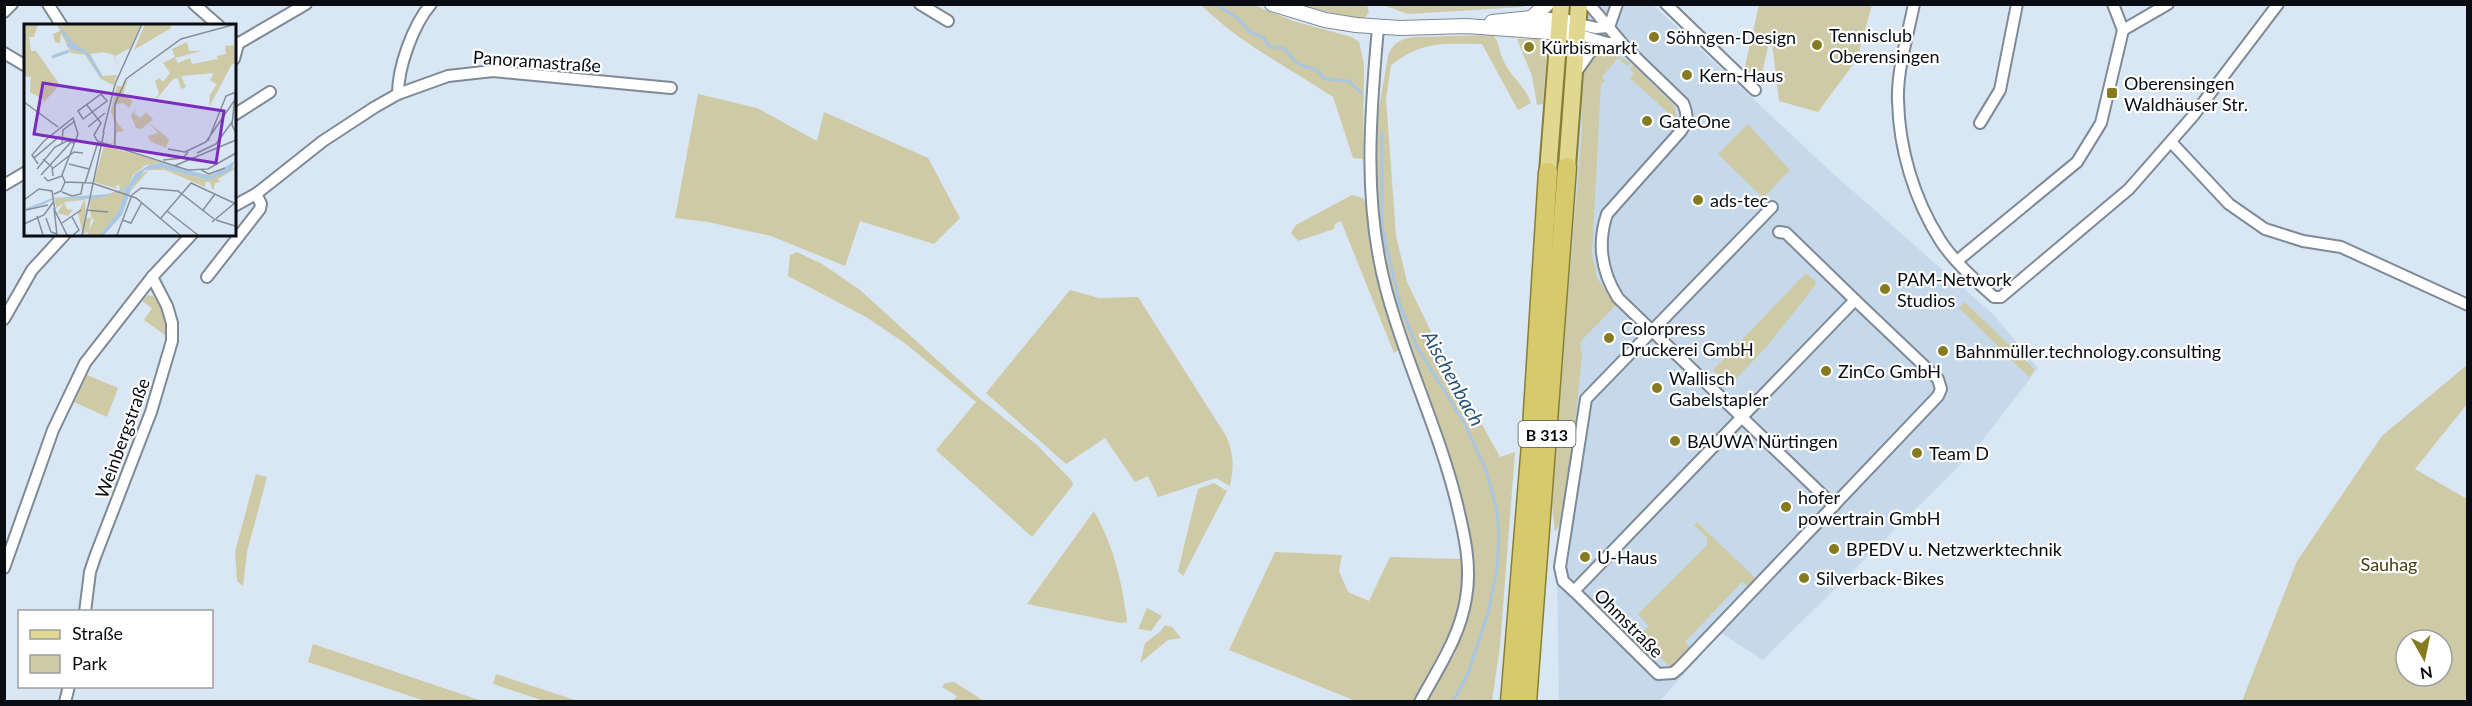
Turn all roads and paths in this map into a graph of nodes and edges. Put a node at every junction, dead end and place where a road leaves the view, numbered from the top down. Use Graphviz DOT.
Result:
graph roads {
  1 [pos="12,4"];
  2 [pos="48,4"];
  3 [pos="195,4"];
  4 [pos="306,4"];
  5 [pos="431,4"];
  6 [pos="920,4"];
  7 [pos="1272,4"];
  8 [pos="1547,4"];
  9 [pos="1579,4"];
  10 [pos="1589,4"];
  11 [pos="1617,4"];
  12 [pos="1666,4"];
  13 [pos="1914,4"];
  14 [pos="2017,4"];
  15 [pos="2113,4"];
  16 [pos="2168,4"];
  17 [pos="2278,4"];
  18 [pos="4,12"];
  19 [pos="1531,18"];
  20 [pos="1560,19"];
  21 [pos="948,21"];
  22 [pos="61,24"];
  23 [pos="217,24"];
  24 [pos="1466,26"];
  25 [pos="1609,27"];
  26 [pos="1378,28"];
  27 [pos="1577,29"];
  28 [pos="2123,30"];
  29 [pos="236,43"];
  30 [pos="1610,43"];
  31 [pos="1626,48"];
  32 [pos="4,53"];
  33 [pos="24,65"];
  34 [pos="1573,76"];
  35 [pos="671,88"];
  36 [pos="1755,90"];
  37 [pos="270,92"];
  38 [pos="398,94"];
  39 [pos="236,114"];
  40 [pos="1980,123"];
  41 [pos="2171,142"];
  42 [pos="1567,167"];
  43 [pos="1548,172"];
  44 [pos="24,173"];
  45 [pos="4,185"];
  46 [pos="256,194"];
  47 [pos="236,205"];
  48 [pos="1772,207"];
  49 [pos="1779,232"];
  50 [pos="63,236"];
  51 [pos="190,236"];
  52 [pos="1957,261"];
  53 [pos="152,277"];
  54 [pos="207,277"];
  55 [pos="1855,300"];
  56 [pos="2468,305"];
  57 [pos="4,319"];
  58 [pos="1651,330"];
  59 [pos="1742,418"];
  60 [pos="1834,506"];
  61 [pos="4,568"];
  62 [pos="1574,591"];
  63 [pos="85,610"];
  64 [pos="1420,702"];
  65 [pos="1510,702"];
  66 [pos="1527,702"];
  1 -- 18 [label="street"];
  2 -- 22 [label="street"];
  3 -- 23 [label="street"];
  4 -- 29 [label="street"];
  5 -- 38 [label="street"];
  6 -- 21 [label="street"];
  7 -- 26 [label="street"];
  8 -- 19 [label="street"];
  9 -- 27 [label="main road, B 313"];
  10 -- 25 [label="street"];
  11 -- 25 [label="street"];
  12 -- 36 [label="street"];
  13 -- 52 [label="street"];
  14 -- 40 [label="street"];
  15 -- 28 [label="street"];
  16 -- 28 [label="street"];
  17 -- 41 [label="street"];
  19 -- 20 [label="street"];
  19 -- 24 [label="street"];
  20 -- 24 [label="street"];
  20 -- 27 [label="street"];
  20 -- 43 [label="main road, B 313"];
  24 -- 26 [label="street"];
  25 -- 27 [label="street"];
  25 -- 31 [label="street"];
  26 -- 64 [label="street"];
  27 -- 30 [label="street"];
  27 -- 34 [label="main road, B 313"];
  28 -- 52 [label="street"];
  30 -- 31 [label="street"];
  30 -- 34 [label="street"];
  31 -- 58 [label="street"];
  32 -- 33 [label="street"];
  34 -- 42 [label="main road, B 313"];
  35 -- 38 [label="street, Panoramastraße"];
  37 -- 39 [label="street"];
  38 -- 46 [label="street, Panoramastraße"];
  41 -- 52 [label="street"];
  41 -- 56 [label="street"];
  42 -- 66 [label="highway, B 313"];
  43 -- 65 [label="highway, B 313"];
  44 -- 45 [label="street"];
  46 -- 47 [label="street, Panoramastraße"];
  46 -- 54 [label="street"];
  48 -- 58 [label="street"];
  49 -- 55 [label="street"];
  50 -- 57 [label="street"];
  51 -- 53 [label="street"];
  53 -- 61 [label="street"];
  53 -- 63 [label="street, Weinbergstraße"];
  55 -- 59 [label="street, Ohmstraße"];
  55 -- 60 [label="street, Ohmstraße"];
  58 -- 59 [label="street"];
  58 -- 62 [label="street"];
  59 -- 60 [label="street"];
  59 -- 62 [label="street, Ohmstraße"];
  60 -- 62 [label="street, Ohmstraße"];
}
